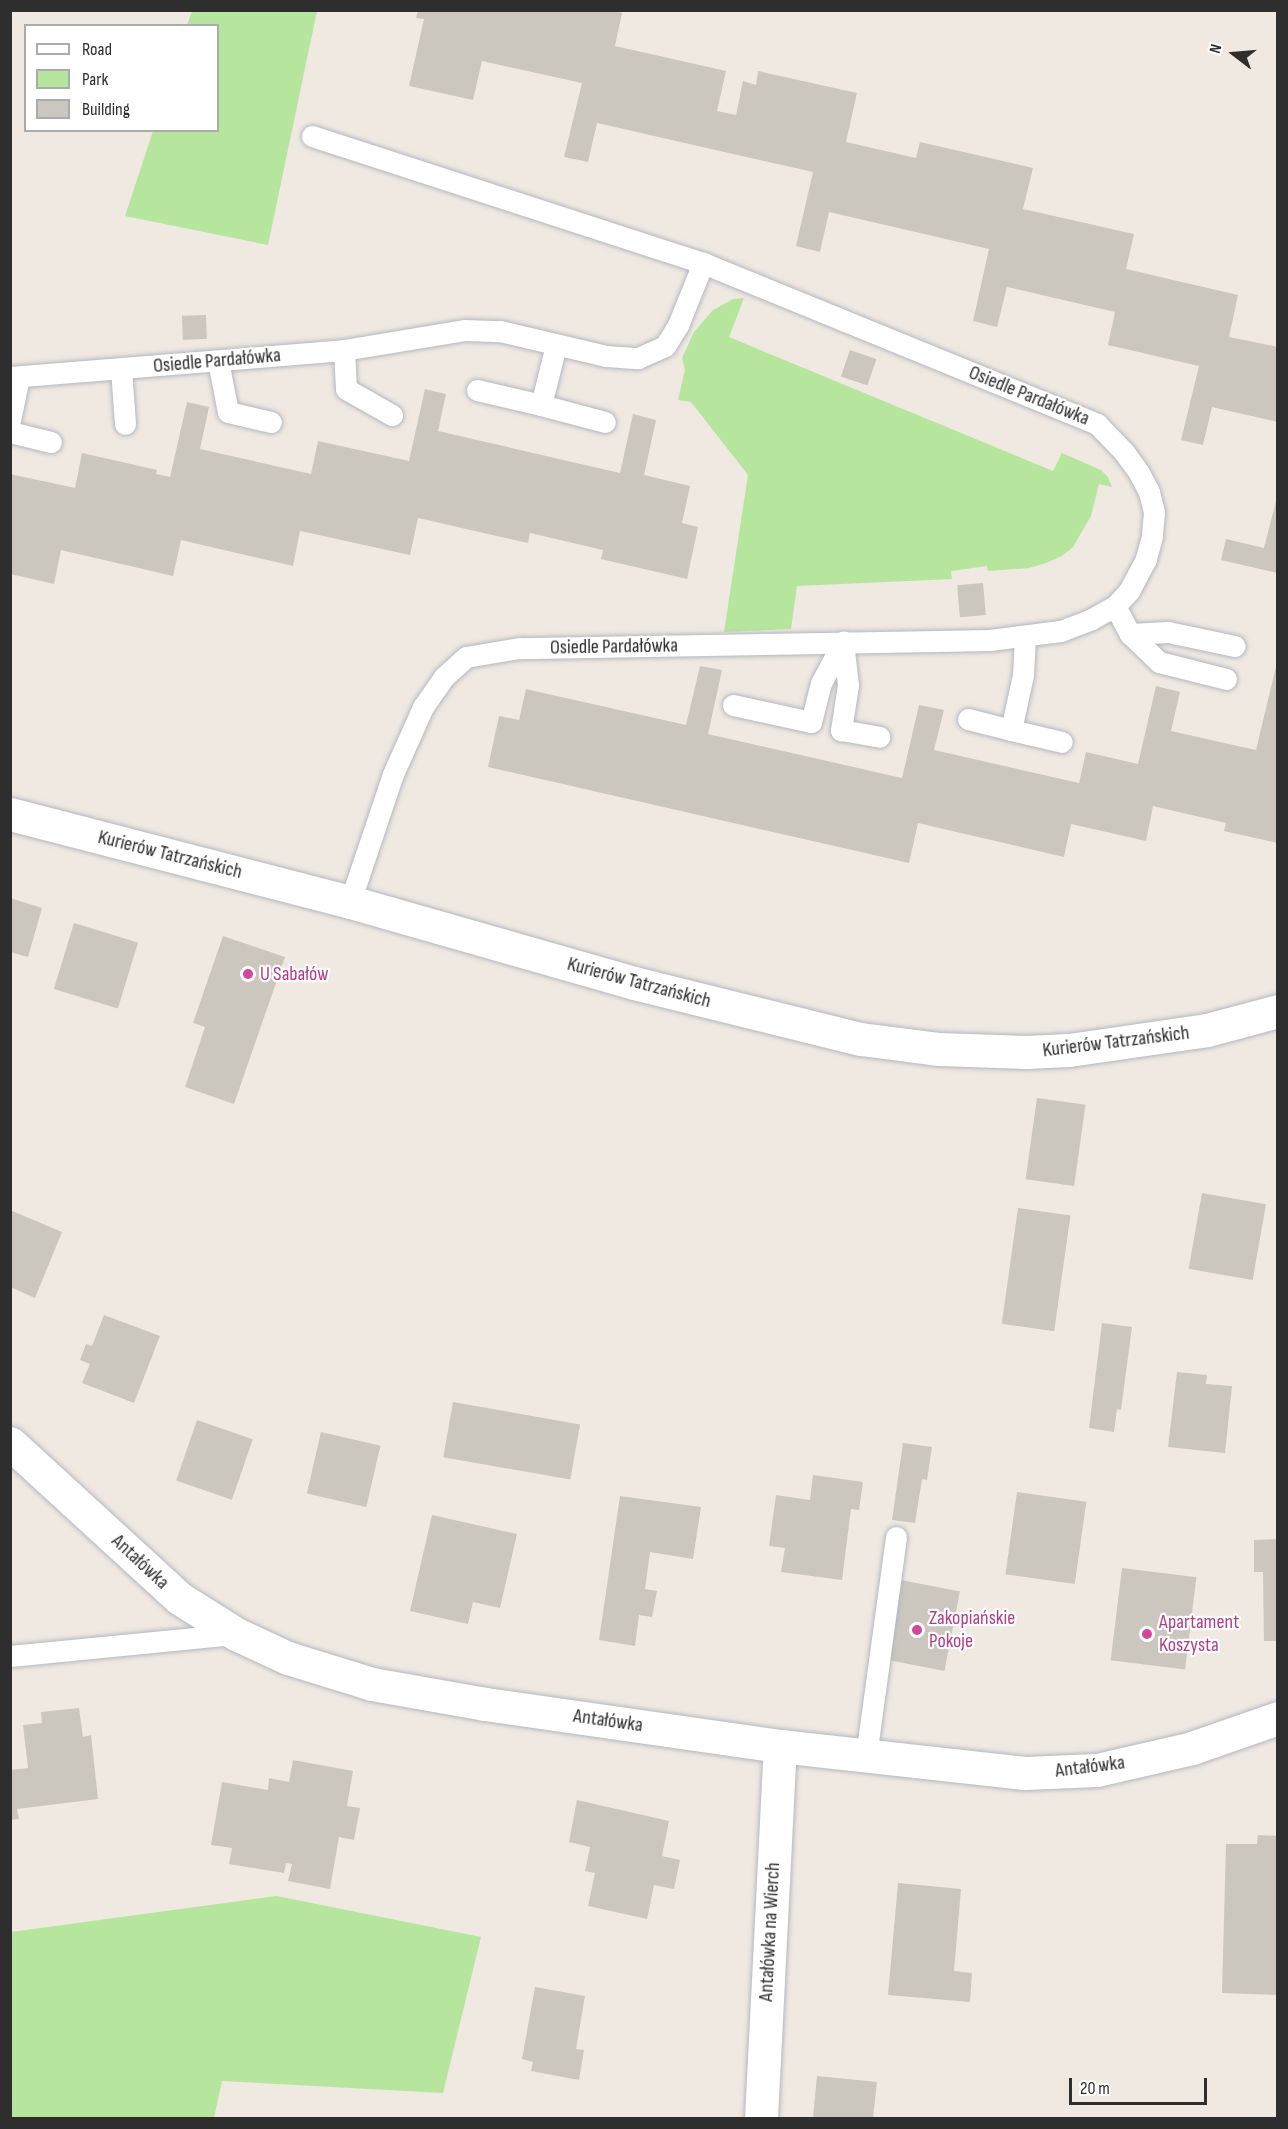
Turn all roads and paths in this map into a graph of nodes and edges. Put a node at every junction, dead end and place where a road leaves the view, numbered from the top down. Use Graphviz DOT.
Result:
graph roads {
  1 [pos="312,136"];
  2 [pos="703,263"];
  3 [pos="556,345"];
  4 [pos="344,350"];
  5 [pos="218,361"];
  6 [pos="121,369"];
  7 [pos="15,377"];
  8 [pos="477,390"];
  9 [pos="541,405"];
  10 [pos="392,416"];
  11 [pos="10,420"];
  12 [pos="271,422"];
  13 [pos="605,422"];
  14 [pos="125,424"];
  15 [pos="10,432"];
  16 [pos="51,442"];
  17 [pos="1114,606"];
  18 [pos="1130,634"];
  19 [pos="1025,637"];
  20 [pos="843,642"];
  21 [pos="1235,646"];
  22 [pos="1226,679"];
  23 [pos="733,705"];
  24 [pos="968,719"];
  25 [pos="1011,730"];
  26 [pos="879,737"];
  27 [pos="1062,742"];
  28 [pos="10,814"];
  29 [pos="350,902"];
  30 [pos="1278,1011"];
  31 [pos="10,1443"];
  32 [pos="896,1537"];
  33 [pos="236,1634"];
  34 [pos="10,1656"];
  35 [pos="1278,1718"];
  36 [pos="780,1746"];
  37 [pos="866,1756"];
  38 [pos="761,2118"];
  1 -- 2 [label="lane"];
  2 -- 3 [label="lane, Osiedle Pardałówka"];
  2 -- 17 [label="lane, Osiedle Pardałówka"];
  3 -- 4 [label="lane, Osiedle Pardałówka"];
  3 -- 9 [label="lane"];
  4 -- 5 [label="lane, Osiedle Pardałówka"];
  4 -- 10 [label="lane"];
  5 -- 6 [label="lane, Osiedle Pardałówka"];
  5 -- 12 [label="lane"];
  6 -- 7 [label="lane, Osiedle Pardałówka"];
  6 -- 14 [label="lane"];
  7 -- 11 [label="lane"];
  8 -- 9 [label="lane"];
  9 -- 13 [label="lane"];
  15 -- 16 [label="lane"];
  17 -- 18 [label="lane"];
  17 -- 19 [label="lane, Osiedle Pardałówka"];
  18 -- 21 [label="lane"];
  18 -- 22 [label="lane"];
  19 -- 20 [label="lane, Osiedle Pardałówka"];
  19 -- 25 [label="lane"];
  20 -- 23 [label="lane"];
  20 -- 26 [label="lane"];
  20 -- 29 [label="lane, Osiedle Pardałówka"];
  24 -- 25 [label="lane"];
  25 -- 27 [label="lane"];
  28 -- 29 [label="street, Kurierów Tatrzańskich"];
  29 -- 30 [label="street, Kurierów Tatrzańskich"];
  31 -- 33 [label="street, Antałówka"];
  32 -- 37 [label="lane"];
  33 -- 34 [label="lane"];
  33 -- 36 [label="street, Antałówka"];
  35 -- 37 [label="street, Antałówka"];
  36 -- 37 [label="street, Antałówka"];
  36 -- 38 [label="street, Antałówka na Wierch"];
}
